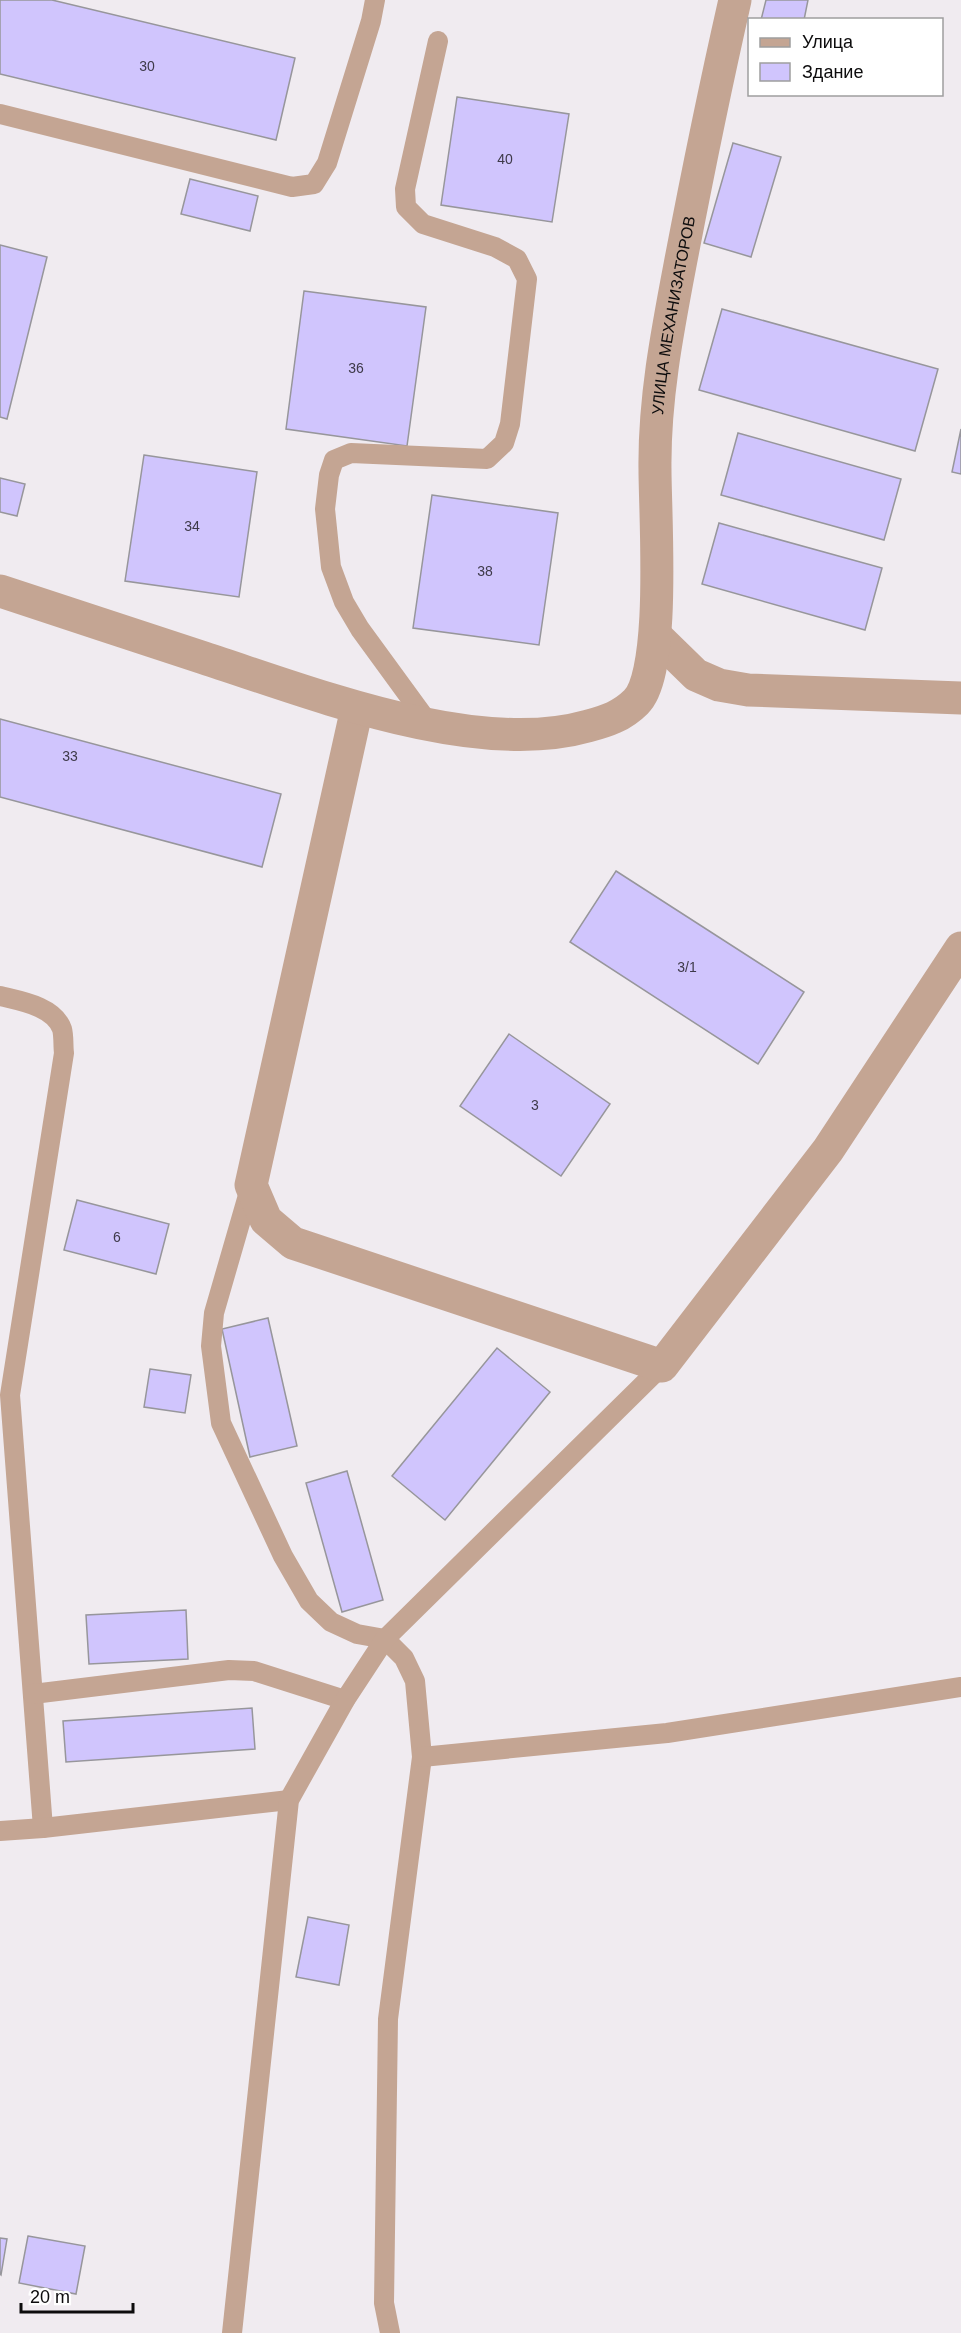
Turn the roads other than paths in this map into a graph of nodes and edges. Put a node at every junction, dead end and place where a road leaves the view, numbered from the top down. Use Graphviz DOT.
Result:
graph roads {
  1 [pos="375,0"];
  2 [pos="735,0"];
  3 [pos="438,41"];
  4 [pos="0,114"];
  5 [pos="0,591"];
  6 [pos="656,636"];
  7 [pos="955,705"];
  8 [pos="357,708"];
  9 [pos="430,725"];
  10 [pos="961,948"];
  11 [pos="0,996"];
  12 [pos="251,1185"];
  13 [pos="662,1366"];
  14 [pos="385,1639"];
  15 [pos="961,1687"];
  16 [pos="33,1694"];
  17 [pos="345,1700"];
  18 [pos="422,1757"];
  19 [pos="290,1800"];
  20 [pos="43,1828"];
  21 [pos="0,1831"];
  22 [pos="232,2333"];
  23 [pos="390,2333"];
  1 -- 4 [label="lane"];
  2 -- 6 [label="street, УЛИЦА МЕХАНИЗАТОРОВ"];
  3 -- 9 [label="lane"];
  5 -- 8 [label="street, УЛИЦА МЕХАНИЗАТОРОВ"];
  6 -- 7 [label="street"];
  6 -- 9 [label="street, УЛИЦА МЕХАНИЗАТОРОВ"];
  8 -- 9 [label="street, УЛИЦА МЕХАНИЗАТОРОВ"];
  8 -- 12 [label="street"];
  10 -- 13 [label="street"];
  11 -- 16 [label="lane"];
  12 -- 13 [label="street"];
  12 -- 14 [label="lane"];
  13 -- 14 [label="lane"];
  14 -- 17 [label="lane"];
  14 -- 18 [label="lane"];
  15 -- 18 [label="lane"];
  16 -- 17 [label="lane"];
  16 -- 20 [label="lane"];
  17 -- 19 [label="lane"];
  18 -- 23 [label="lane"];
  19 -- 20 [label="lane"];
  19 -- 22 [label="lane"];
  20 -- 21 [label="lane"];
}
